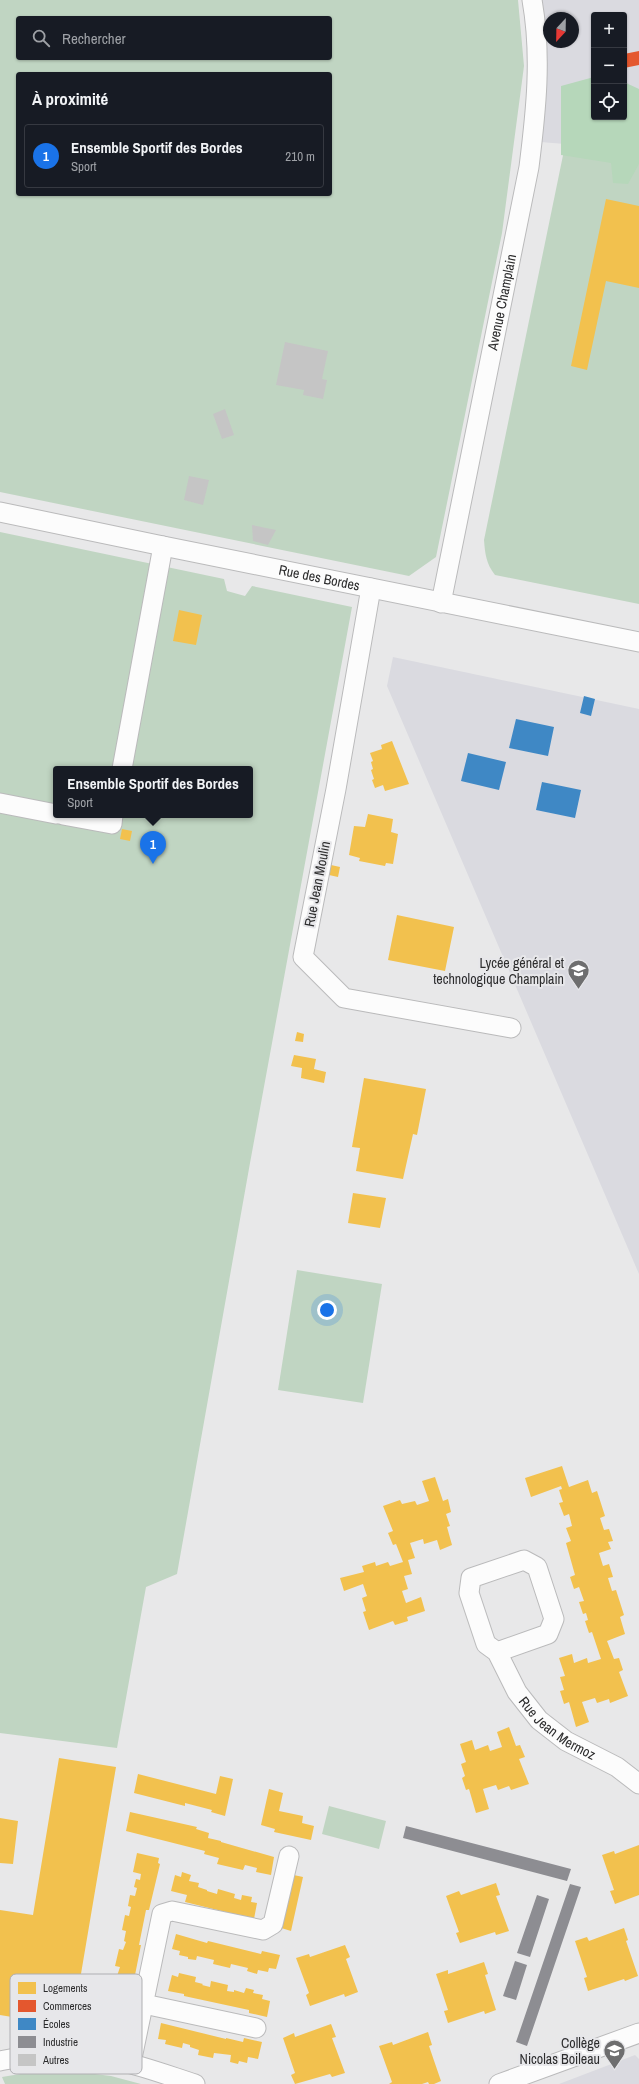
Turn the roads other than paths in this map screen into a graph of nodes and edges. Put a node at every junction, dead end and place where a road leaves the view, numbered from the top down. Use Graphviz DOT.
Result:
graph roads {
  1 [pos="532,0"];
  2 [pos="0,512"];
  3 [pos="163,546"];
  4 [pos="371,588"];
  5 [pos="441,603"];
  6 [pos="639,642"];
  7 [pos="123,766"];
  8 [pos="0,803"];
  9 [pos="53,813"];
  10 [pos="79,818"];
  11 [pos="113,818"];
  12 [pos="511,1028"];
  13 [pos="497,1652"];
  14 [pos="639,1784"];
  15 [pos="289,1856"];
  16 [pos="144,2004"];
  17 [pos="142,2013"];
  18 [pos="256,2028"];
  19 [pos="639,2032"];
  20 [pos="10,2059"];
  21 [pos="0,2061"];
  22 [pos="142,2067"];
  23 [pos="195,2084"];
  24 [pos="499,2084"];
  1 -- 5 [label="street, Avenue Champlain"];
  2 -- 3 [label="street, Rue des Bordes"];
  3 -- 4 [label="street, Rue des Bordes"];
  3 -- 7 [label="street"];
  4 -- 5 [label="street, Rue des Bordes"];
  4 -- 12 [label="street, Rue Jean Moulin"];
  5 -- 6 [label="street, Rue des Bordes"];
  8 -- 9 [label="street"];
  10 -- 11 [label="street"];
  13 -- 13 [label="street"];
  13 -- 14 [label="street, Rue Jean Mermoz"];
  15 -- 16 [label="street"];
  16 -- 17 [label="street"];
  16 -- 18 [label="street"];
  19 -- 24 [label="street"];
  20 -- 21 [label="street"];
  22 -- 23 [label="street"];
}
